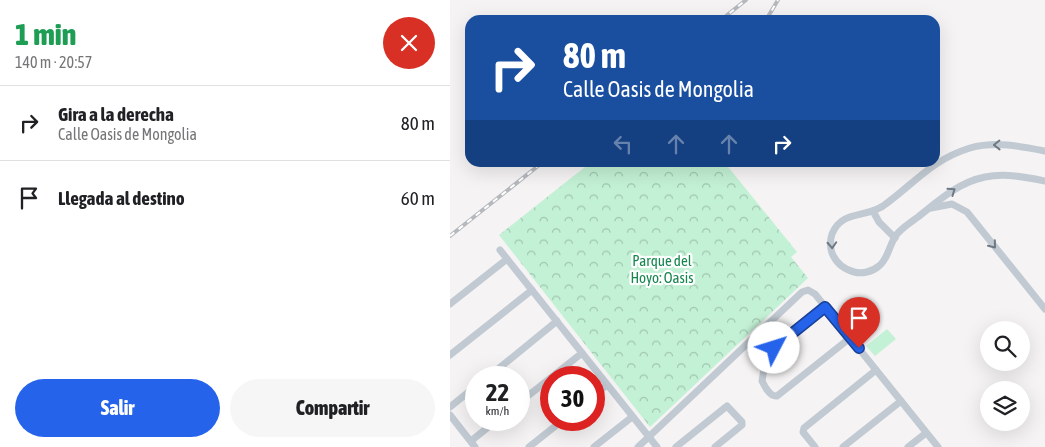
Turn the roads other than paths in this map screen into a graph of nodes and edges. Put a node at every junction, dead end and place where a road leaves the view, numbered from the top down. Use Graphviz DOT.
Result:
graph roads {
  1 [pos="1045,151"];
  2 [pos="940,162"];
  3 [pos="931,167"];
  4 [pos="1045,181"];
  5 [pos="928,209"];
  6 [pos="873,211"];
  7 [pos="895,238"];
  8 [pos="500,250"];
  9 [pos="507,258"];
  10 [pos="532,290"];
  11 [pos="450,304"];
  12 [pos="825,307"];
  13 [pos="1045,309"];
  14 [pos="557,321"];
  15 [pos="850,338"];
  16 [pos="749,343"];
  17 [pos="582,353"];
  18 [pos="450,356"];
  19 [pos="762,359"];
  20 [pos="502,366"];
  21 [pos="876,370"];
  22 [pos="607,385"];
  23 [pos="530,394"];
  24 [pos="465,395"];
  25 [pos="901,401"];
  26 [pos="450,407"];
  27 [pos="450,415"];
  28 [pos="632,416"];
  29 [pos="487,431"];
  30 [pos="549,431"];
  31 [pos="926,433"];
  32 [pos="649,437"];
  33 [pos="473,444"];
  34 [pos="529,447"];
  35 [pos="594,447"];
  36 [pos="638,447"];
  37 [pos="656,447"];
  38 [pos="676,447"];
  39 [pos="715,447"];
  40 [pos="814,447"];
  41 [pos="844,447"];
  42 [pos="908,447"];
  43 [pos="938,447"];
  1 -- 2 [label="street, one-way"];
  3 -- 6 [label="street, one-way"];
  5 -- 4 [label="street, one-way"];
  5 -- 7 [label="street"];
  5 -- 13 [label="street, one-way"];
  6 -- 7 [label="street"];
  6 -- 7 [label="street, one-way"];
  8 -- 9 [label="street"];
  9 -- 10 [label="street"];
  9 -- 11 [label="street"];
  10 -- 14 [label="street"];
  10 -- 18 [label="street"];
  12 -- 15 [label="street"];
  12 -- 16 [label="street"];
  12 -- 19 [label="street"];
  14 -- 17 [label="street"];
  14 -- 20 [label="street"];
  15 -- 19 [label="street"];
  15 -- 21 [label="street"];
  16 -- 19 [label="street"];
  16 -- 32 [label="street"];
  17 -- 22 [label="street"];
  17 -- 23 [label="street"];
  21 -- 25 [label="street"];
  21 -- 40 [label="street"];
  22 -- 28 [label="street"];
  24 -- 26 [label="street"];
  25 -- 31 [label="street"];
  25 -- 41 [label="street"];
  27 -- 33 [label="street"];
  28 -- 32 [label="street"];
  28 -- 35 [label="street"];
  29 -- 33 [label="street"];
  30 -- 34 [label="street"];
  31 -- 42 [label="street"];
  31 -- 43 [label="street"];
  32 -- 36 [label="street"];
  32 -- 37 [label="street"];
  38 -- 39 [label="street"];
}
